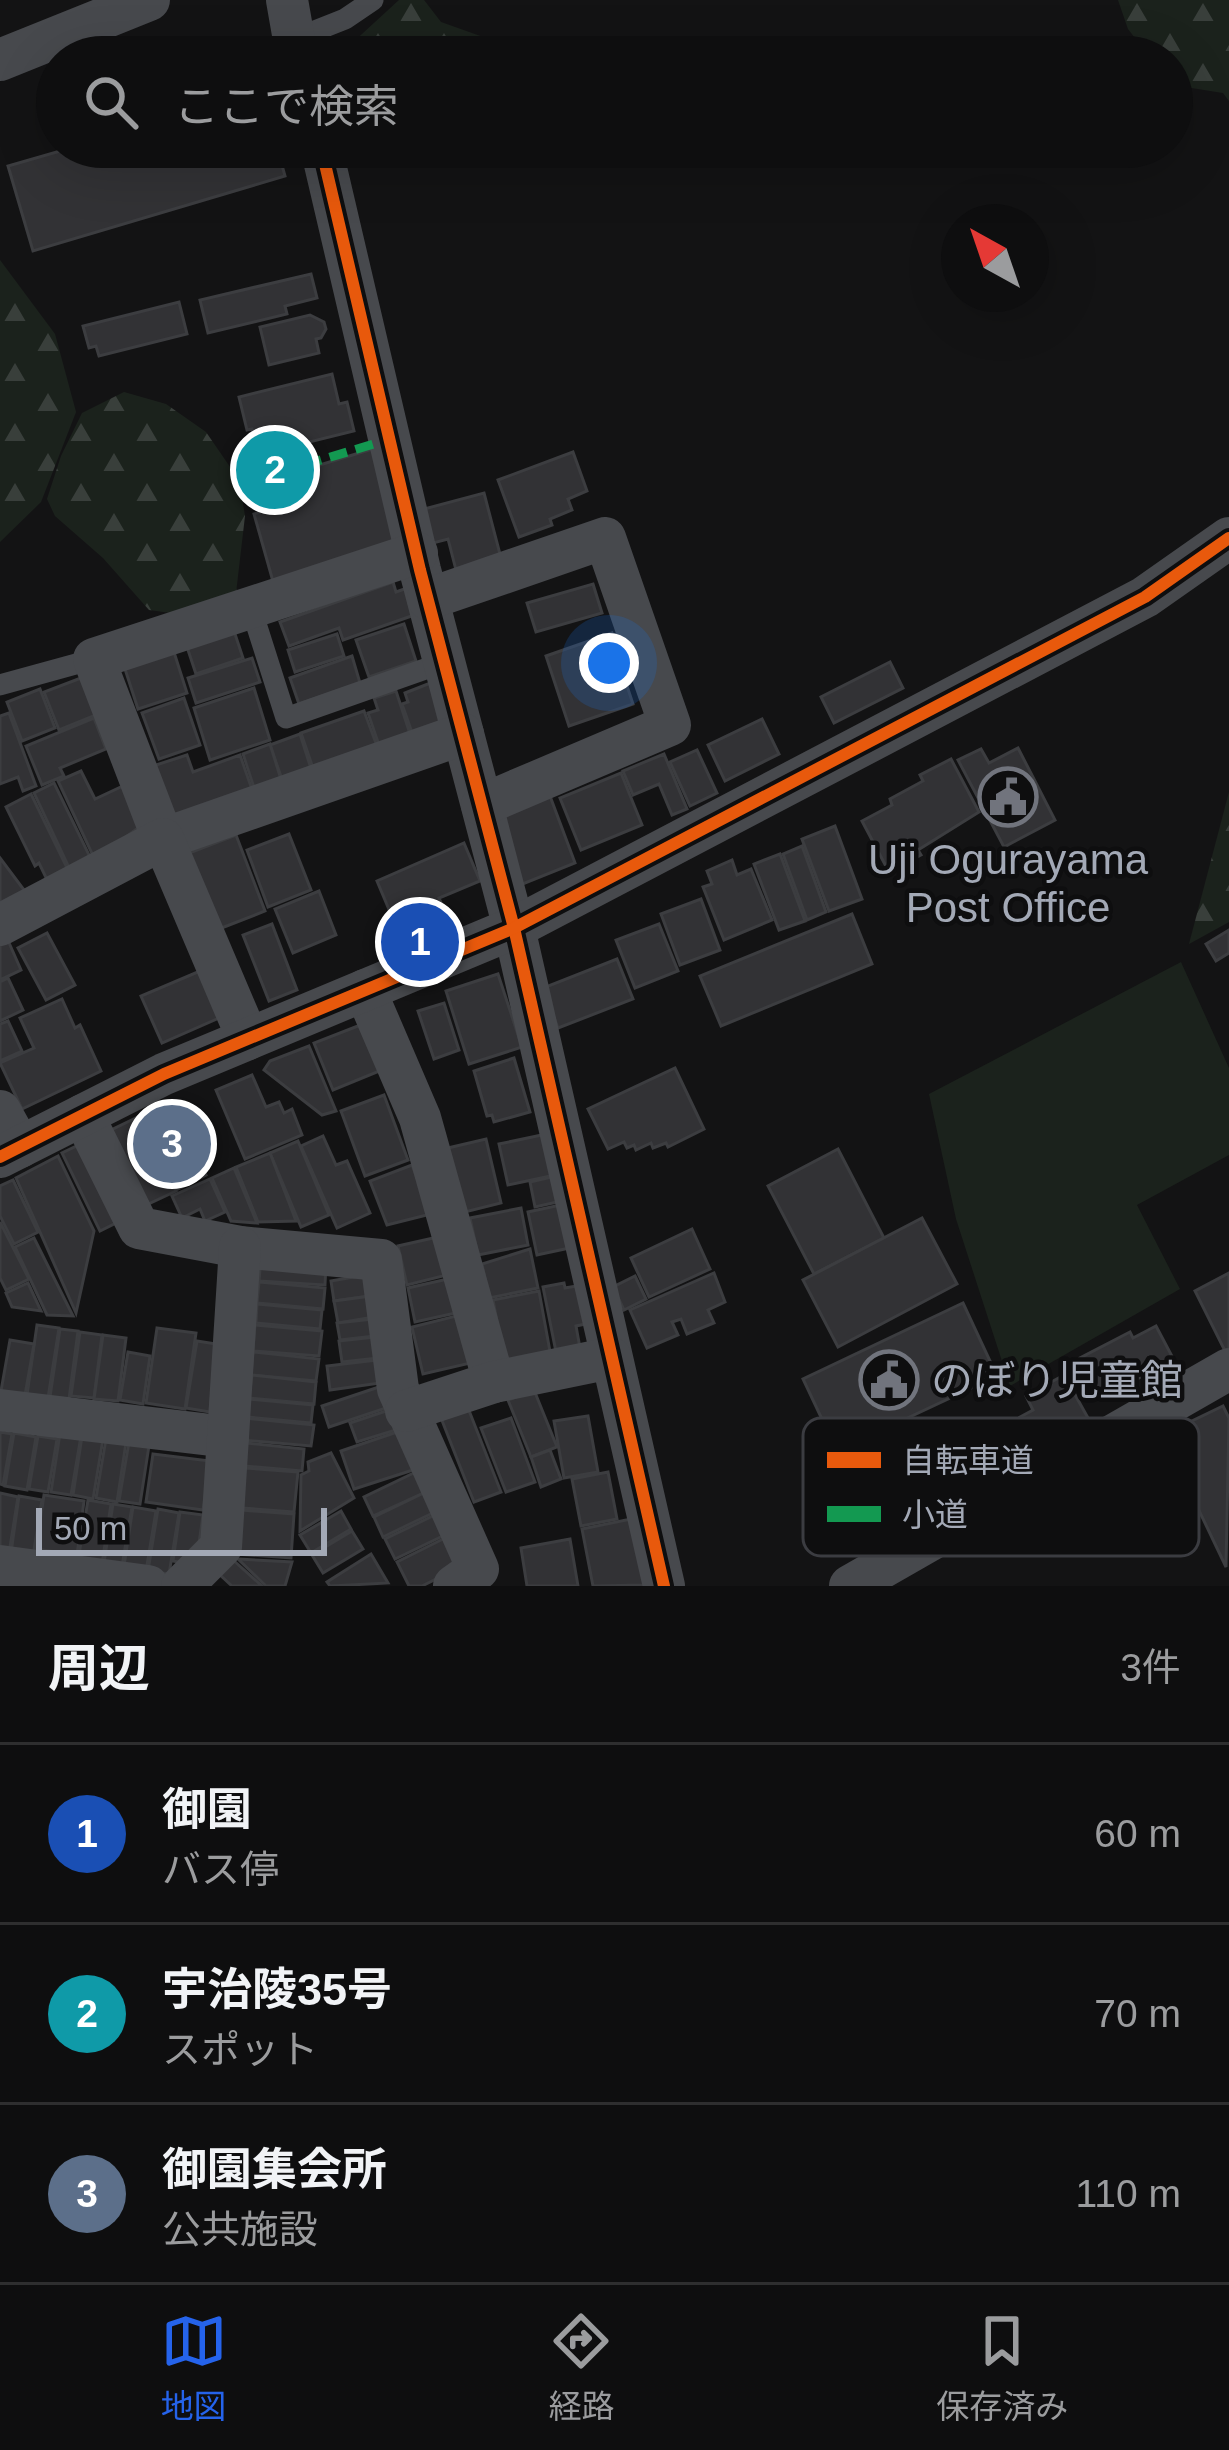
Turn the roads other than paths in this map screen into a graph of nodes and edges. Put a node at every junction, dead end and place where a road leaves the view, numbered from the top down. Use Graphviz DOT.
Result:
graph roads {
  1 [pos="149,0"];
  2 [pos="373,0"];
  3 [pos="292,32"];
  4 [pos="60,36"];
  5 [pos="36,46"];
  6 [pos="0,60"];
  7 [pos="326,168"];
  8 [pos="1229,538"];
  9 [pos="417,553"];
  10 [pos="428,599"];
  11 [pos="251,608"];
  12 [pos="94,659"];
  13 [pos="445,662"];
  14 [pos="0,686"];
  15 [pos="463,734"];
  16 [pos="482,805"];
  17 [pos="163,839"];
  18 [pos="0,925"];
  19 [pos="514,928"];
  20 [pos="365,990"];
  21 [pos="248,1039"];
  22 [pos="83,1115"];
  23 [pos="6,1138"];
  24 [pos="240,1246"];
  25 [pos="610,1358"];
  26 [pos="1229,1369"];
  27 [pos="494,1382"];
  28 [pos="0,1409"];
  29 [pos="406,1411"];
  30 [pos="1143,1418"];
  31 [pos="228,1437"];
  32 [pos="902,1556"];
  33 [pos="0,1566"];
  34 [pos="148,1586"];
  35 [pos="182,1586"];
  36 [pos="454,1586"];
  37 [pos="664,1586"];
  38 [pos="850,1586"];
  1 -- 4 [label="street"];
  2 -- 3 [label="lane"];
  5 -- 6 [label="street"];
  7 -- 9 [label="street"];
  8 -- 19 [label="street"];
  9 -- 10 [label="street"];
  9 -- 11 [label="street"];
  10 -- 13 [label="street"];
  10 -- 16 [label="street"];
  11 -- 12 [label="street"];
  11 -- 13 [label="lane"];
  12 -- 14 [label="lane"];
  12 -- 17 [label="street"];
  13 -- 15 [label="street"];
  15 -- 16 [label="street"];
  15 -- 17 [label="street"];
  16 -- 19 [label="street"];
  17 -- 18 [label="street"];
  17 -- 21 [label="street"];
  19 -- 20 [label="street"];
  19 -- 25 [label="street"];
  20 -- 21 [label="street"];
  20 -- 27 [label="street"];
  21 -- 22 [label="street"];
  22 -- 23 [label="street"];
  22 -- 24 [label="street"];
  24 -- 29 [label="street"];
  24 -- 31 [label="street"];
  25 -- 27 [label="street"];
  25 -- 37 [label="street"];
  26 -- 30 [label="street"];
  27 -- 29 [label="street"];
  28 -- 31 [label="street"];
  29 -- 36 [label="street"];
  31 -- 35 [label="street"];
  32 -- 38 [label="street"];
  33 -- 34 [label="street"];
}
